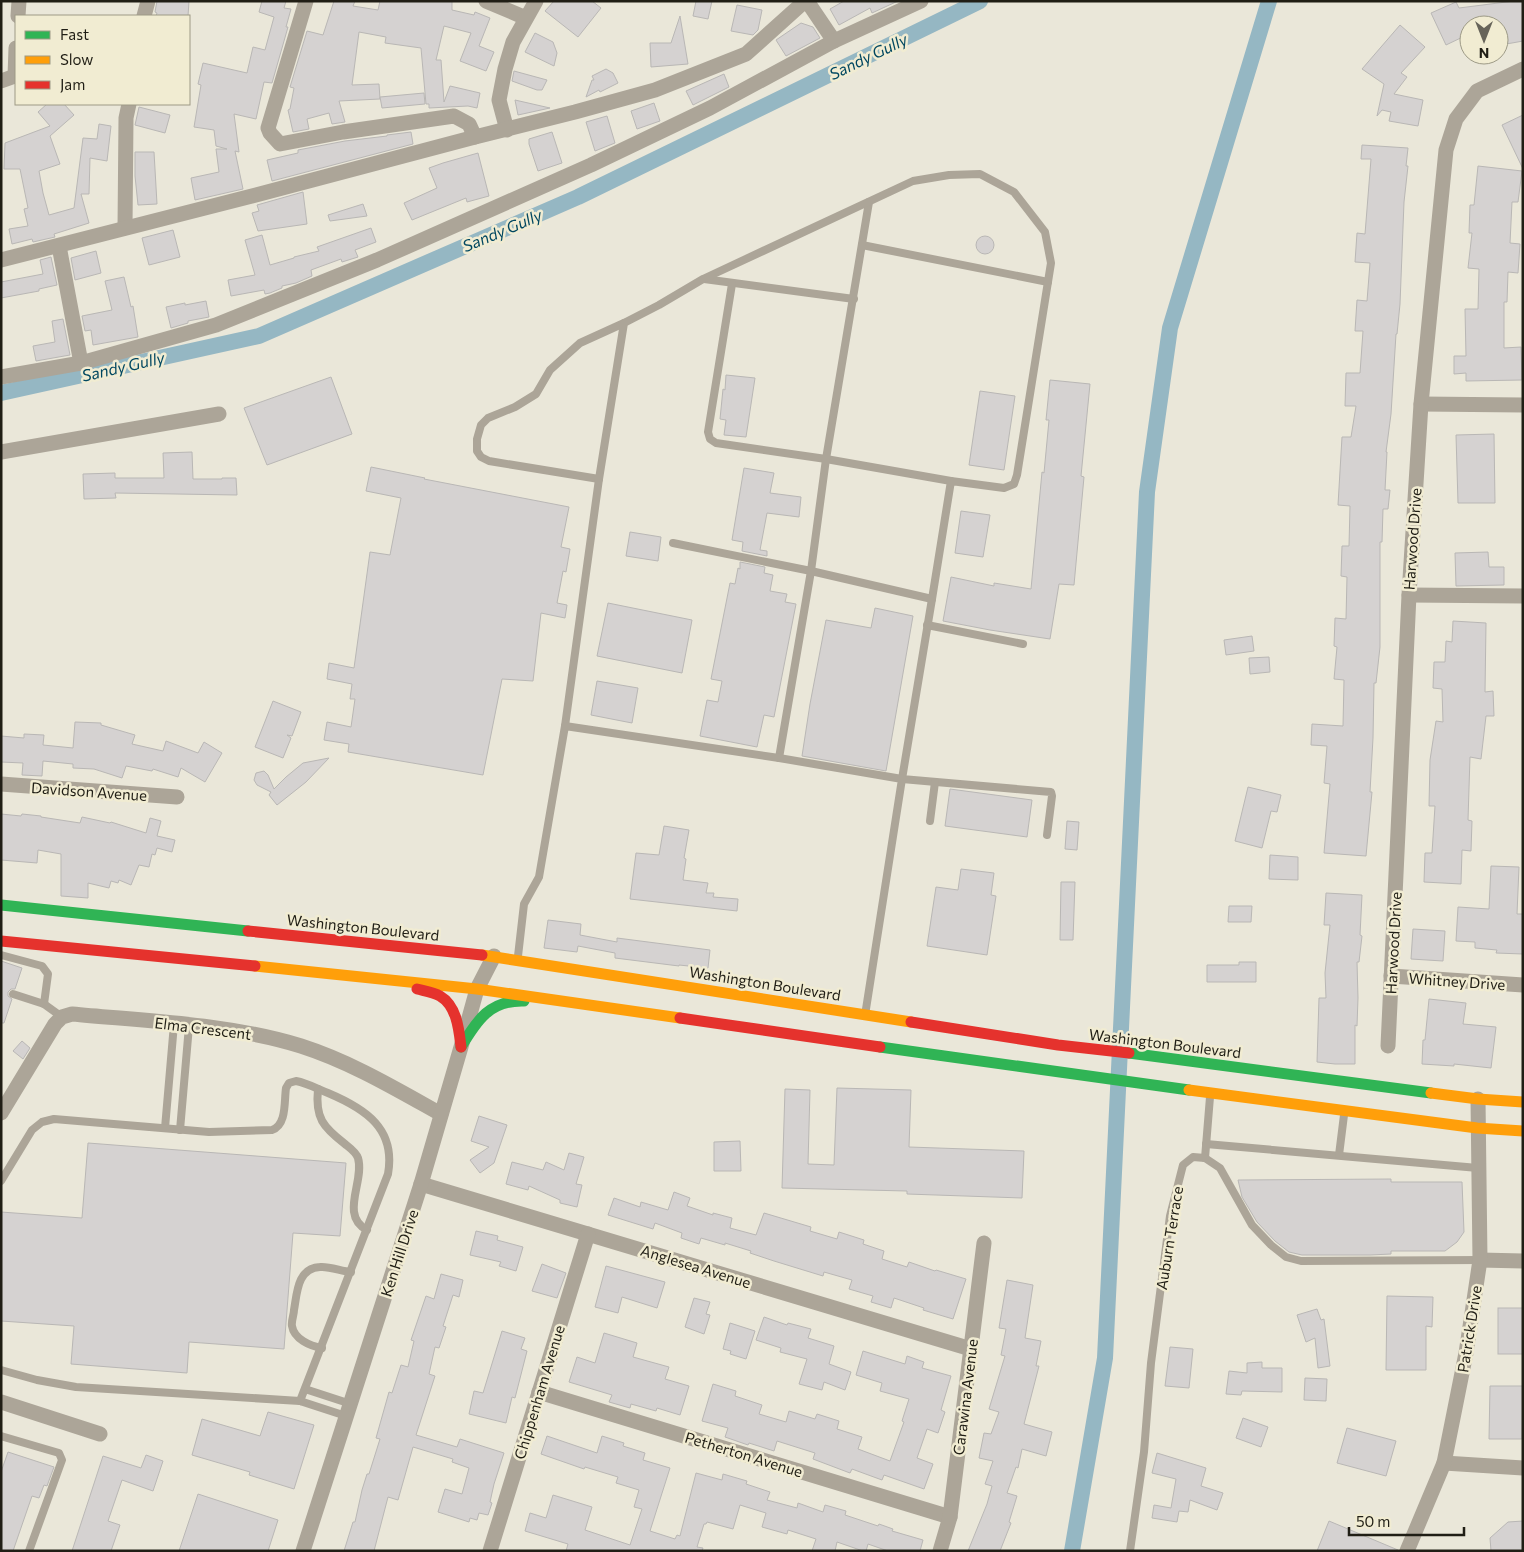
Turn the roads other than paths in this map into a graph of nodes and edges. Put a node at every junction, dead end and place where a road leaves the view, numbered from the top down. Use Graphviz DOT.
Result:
graph roads {
  1 [pos="19,1"];
  2 [pos="148,1"];
  3 [pos="306,1"];
  4 [pos="486,1"];
  5 [pos="536,1"];
  6 [pos="806,1"];
  7 [pos="920,1"];
  8 [pos="18,15"];
  9 [pos="144,15"];
  10 [pos="526,18"];
  11 [pos="834,41"];
  12 [pos="1523,69"];
  13 [pos="15,76"];
  14 [pos="1,81"];
  15 [pos="129,105"];
  16 [pos="507,130"];
  17 [pos="475,137"];
  18 [pos="869,202"];
  19 [pos="126,228"];
  20 [pos="862,245"];
  21 [pos="59,246"];
  22 [pos="1,260"];
  23 [pos="703,279"];
  24 [pos="1048,282"];
  25 [pos="732,284"];
  26 [pos="854,299"];
  27 [pos="624,323"];
  28 [pos="81,363"];
  29 [pos="1,377"];
  30 [pos="1421,404"];
  31 [pos="1523,406"];
  32 [pos="219,414"];
  33 [pos="1,452"];
  34 [pos="826,459"];
  35 [pos="599,479"];
  36 [pos="951,481"];
  37 [pos="673,543"];
  38 [pos="811,571"];
  39 [pos="1409,595"];
  40 [pos="1523,596"];
  41 [pos="932,599"];
  42 [pos="927,625"];
  43 [pos="1023,644"];
  44 [pos="565,726"];
  45 [pos="778,758"];
  46 [pos="902,779"];
  47 [pos="934,782"];
  48 [pos="1,784"];
  49 [pos="177,797"];
  50 [pos="930,821"];
  51 [pos="1047,835"];
  52 [pos="1,905"];
  53 [pos="1,941"];
  54 [pos="1,955"];
  55 [pos="494,956"];
  56 [pos="518,959"];
  57 [pos="1391,976"];
  58 [pos="388,979"];
  59 [pos="1523,985"];
  60 [pos="476,989"];
  61 [pos="13,994"];
  62 [pos="569,1002"];
  63 [pos="44,1004"];
  64 [pos="865,1014"];
  65 [pos="62,1017"];
  66 [pos="181,1025"];
  67 [pos="1388,1046"];
  68 [pos="461,1047"];
  69 [pos="318,1089"];
  70 [pos="1210,1093"];
  71 [pos="1478,1099"];
  72 [pos="1523,1102"];
  73 [pos="1344,1111"];
  74 [pos="1,1113"];
  75 [pos="441,1114"];
  76 [pos="165,1128"];
  77 [pos="1477,1128"];
  78 [pos="180,1130"];
  79 [pos="1523,1131"];
  80 [pos="1206,1144"];
  81 [pos="1339,1155"];
  82 [pos="1205,1158"];
  83 [pos="1478,1168"];
  84 [pos="1,1181"];
  85 [pos="421,1184"];
  86 [pos="367,1230"];
  87 [pos="588,1234"];
  88 [pos="984,1243"];
  89 [pos="1480,1260"];
  90 [pos="1523,1261"];
  91 [pos="351,1272"];
  92 [pos="322,1348"];
  93 [pos="971,1349"];
  94 [pos="1,1370"];
  95 [pos="305,1389"];
  96 [pos="539,1392"];
  97 [pos="300,1401"];
  98 [pos="1,1402"];
  99 [pos="349,1410"];
  100 [pos="100,1434"];
  101 [pos="1,1436"];
  102 [pos="1444,1463"];
  103 [pos="1523,1468"];
  104 [pos="950,1517"];
  105 [pos="493,1550"];
  106 [pos="29,1551"];
  107 [pos="303,1551"];
  108 [pos="940,1551"];
  109 [pos="1130,1551"];
  110 [pos="1407,1551"];
  1 -- 8 [label="street"];
  2 -- 9 [label="street"];
  3 -- 17 [label="street"];
  4 -- 10 [label="street"];
  5 -- 10 [label="street"];
  6 -- 11 [label="street"];
  6 -- 16 [label="street"];
  7 -- 11 [label="street"];
  10 -- 16 [label="street"];
  11 -- 28 [label="street"];
  12 -- 30 [label="street, Harwood Drive"];
  13 -- 14 [label="street"];
  15 -- 19 [label="street"];
  16 -- 17 [label="street"];
  17 -- 19 [label="street"];
  18 -- 20 [label="lane"];
  18 -- 23 [label="lane"];
  18 -- 24 [label="lane"];
  19 -- 21 [label="street"];
  20 -- 24 [label="lane"];
  20 -- 26 [label="lane"];
  21 -- 22 [label="street"];
  21 -- 28 [label="street"];
  23 -- 25 [label="lane"];
  23 -- 27 [label="lane"];
  24 -- 36 [label="lane"];
  25 -- 26 [label="lane"];
  25 -- 34 [label="lane"];
  26 -- 34 [label="lane"];
  27 -- 35 [label="lane"];
  27 -- 35 [label="lane"];
  28 -- 29 [label="street"];
  30 -- 31 [label="street"];
  30 -- 39 [label="street, Harwood Drive"];
  32 -- 33 [label="street"];
  34 -- 36 [label="lane"];
  34 -- 38 [label="lane"];
  35 -- 44 [label="lane"];
  36 -- 41 [label="lane"];
  37 -- 38 [label="lane"];
  38 -- 41 [label="lane"];
  38 -- 45 [label="lane"];
  39 -- 40 [label="street"];
  39 -- 57 [label="street, Harwood Drive"];
  41 -- 42 [label="lane"];
  42 -- 43 [label="lane"];
  42 -- 46 [label="lane"];
  44 -- 45 [label="lane"];
  44 -- 56 [label="lane"];
  45 -- 46 [label="lane"];
  46 -- 47 [label="lane"];
  46 -- 64 [label="lane"];
  47 -- 50 [label="lane"];
  47 -- 51 [label="lane"];
  48 -- 49 [label="street, Davidson Avenue"];
  52 -- 55 [label="highway, Washington Boulevard"];
  53 -- 58 [label="highway"];
  54 -- 63 [label="lane"];
  55 -- 56 [label="highway, Washington Boulevard"];
  55 -- 60 [label="street, Ken Hill Drive"];
  56 -- 64 [label="highway, Washington Boulevard"];
  57 -- 59 [label="street, Whitney Drive"];
  57 -- 67 [label="street, Harwood Drive"];
  58 -- 60 [label="highway"];
  58 -- 68 [label="highway"];
  60 -- 62 [label="highway"];
  60 -- 68 [label="street, Ken Hill Drive"];
  61 -- 63 [label="lane"];
  62 -- 68 [label="highway"];
  62 -- 70 [label="highway"];
  63 -- 65 [label="lane"];
  64 -- 71 [label="highway, Washington Boulevard"];
  65 -- 66 [label="street, Elma Crescent"];
  65 -- 74 [label="street"];
  66 -- 75 [label="street, Elma Crescent"];
  66 -- 76 [label="lane"];
  66 -- 78 [label="lane"];
  68 -- 75 [label="street, Ken Hill Drive"];
  69 -- 78 [label="lane"];
  69 -- 86 [label="lane"];
  69 -- 86 [label="lane"];
  70 -- 73 [label="highway"];
  70 -- 80 [label="lane"];
  71 -- 72 [label="highway, Washington Boulevard"];
  71 -- 77 [label="street, Patrick Drive"];
  73 -- 77 [label="highway"];
  73 -- 81 [label="lane"];
  75 -- 85 [label="street, Ken Hill Drive"];
  76 -- 78 [label="lane"];
  76 -- 84 [label="lane"];
  77 -- 79 [label="highway"];
  77 -- 83 [label="street, Patrick Drive"];
  80 -- 81 [label="lane"];
  80 -- 82 [label="lane"];
  81 -- 83 [label="lane"];
  82 -- 89 [label="lane"];
  82 -- 109 [label="lane, Auburn Terrace"];
  83 -- 89 [label="street, Patrick Drive"];
  85 -- 87 [label="street, Anglesea Avenue"];
  85 -- 99 [label="street, Ken Hill Drive"];
  86 -- 91 [label="lane"];
  87 -- 93 [label="street, Anglesea Avenue"];
  87 -- 96 [label="street, Chippenham Avenue"];
  88 -- 93 [label="street, Carawina Avenue"];
  89 -- 90 [label="street"];
  89 -- 102 [label="street, Patrick Drive"];
  91 -- 92 [label="lane"];
  91 -- 92 [label="lane"];
  92 -- 95 [label="lane"];
  93 -- 104 [label="street, Carawina Avenue"];
  94 -- 97 [label="lane"];
  95 -- 97 [label="lane"];
  95 -- 99 [label="lane"];
  96 -- 104 [label="street, Petherton Avenue"];
  96 -- 105 [label="street, Chippenham Avenue"];
  97 -- 99 [label="lane"];
  98 -- 100 [label="street"];
  99 -- 107 [label="street, Ken Hill Drive"];
  101 -- 106 [label="lane"];
  102 -- 103 [label="street"];
  102 -- 110 [label="street, Patrick Drive"];
  104 -- 108 [label="street, Carawina Avenue"];
}
